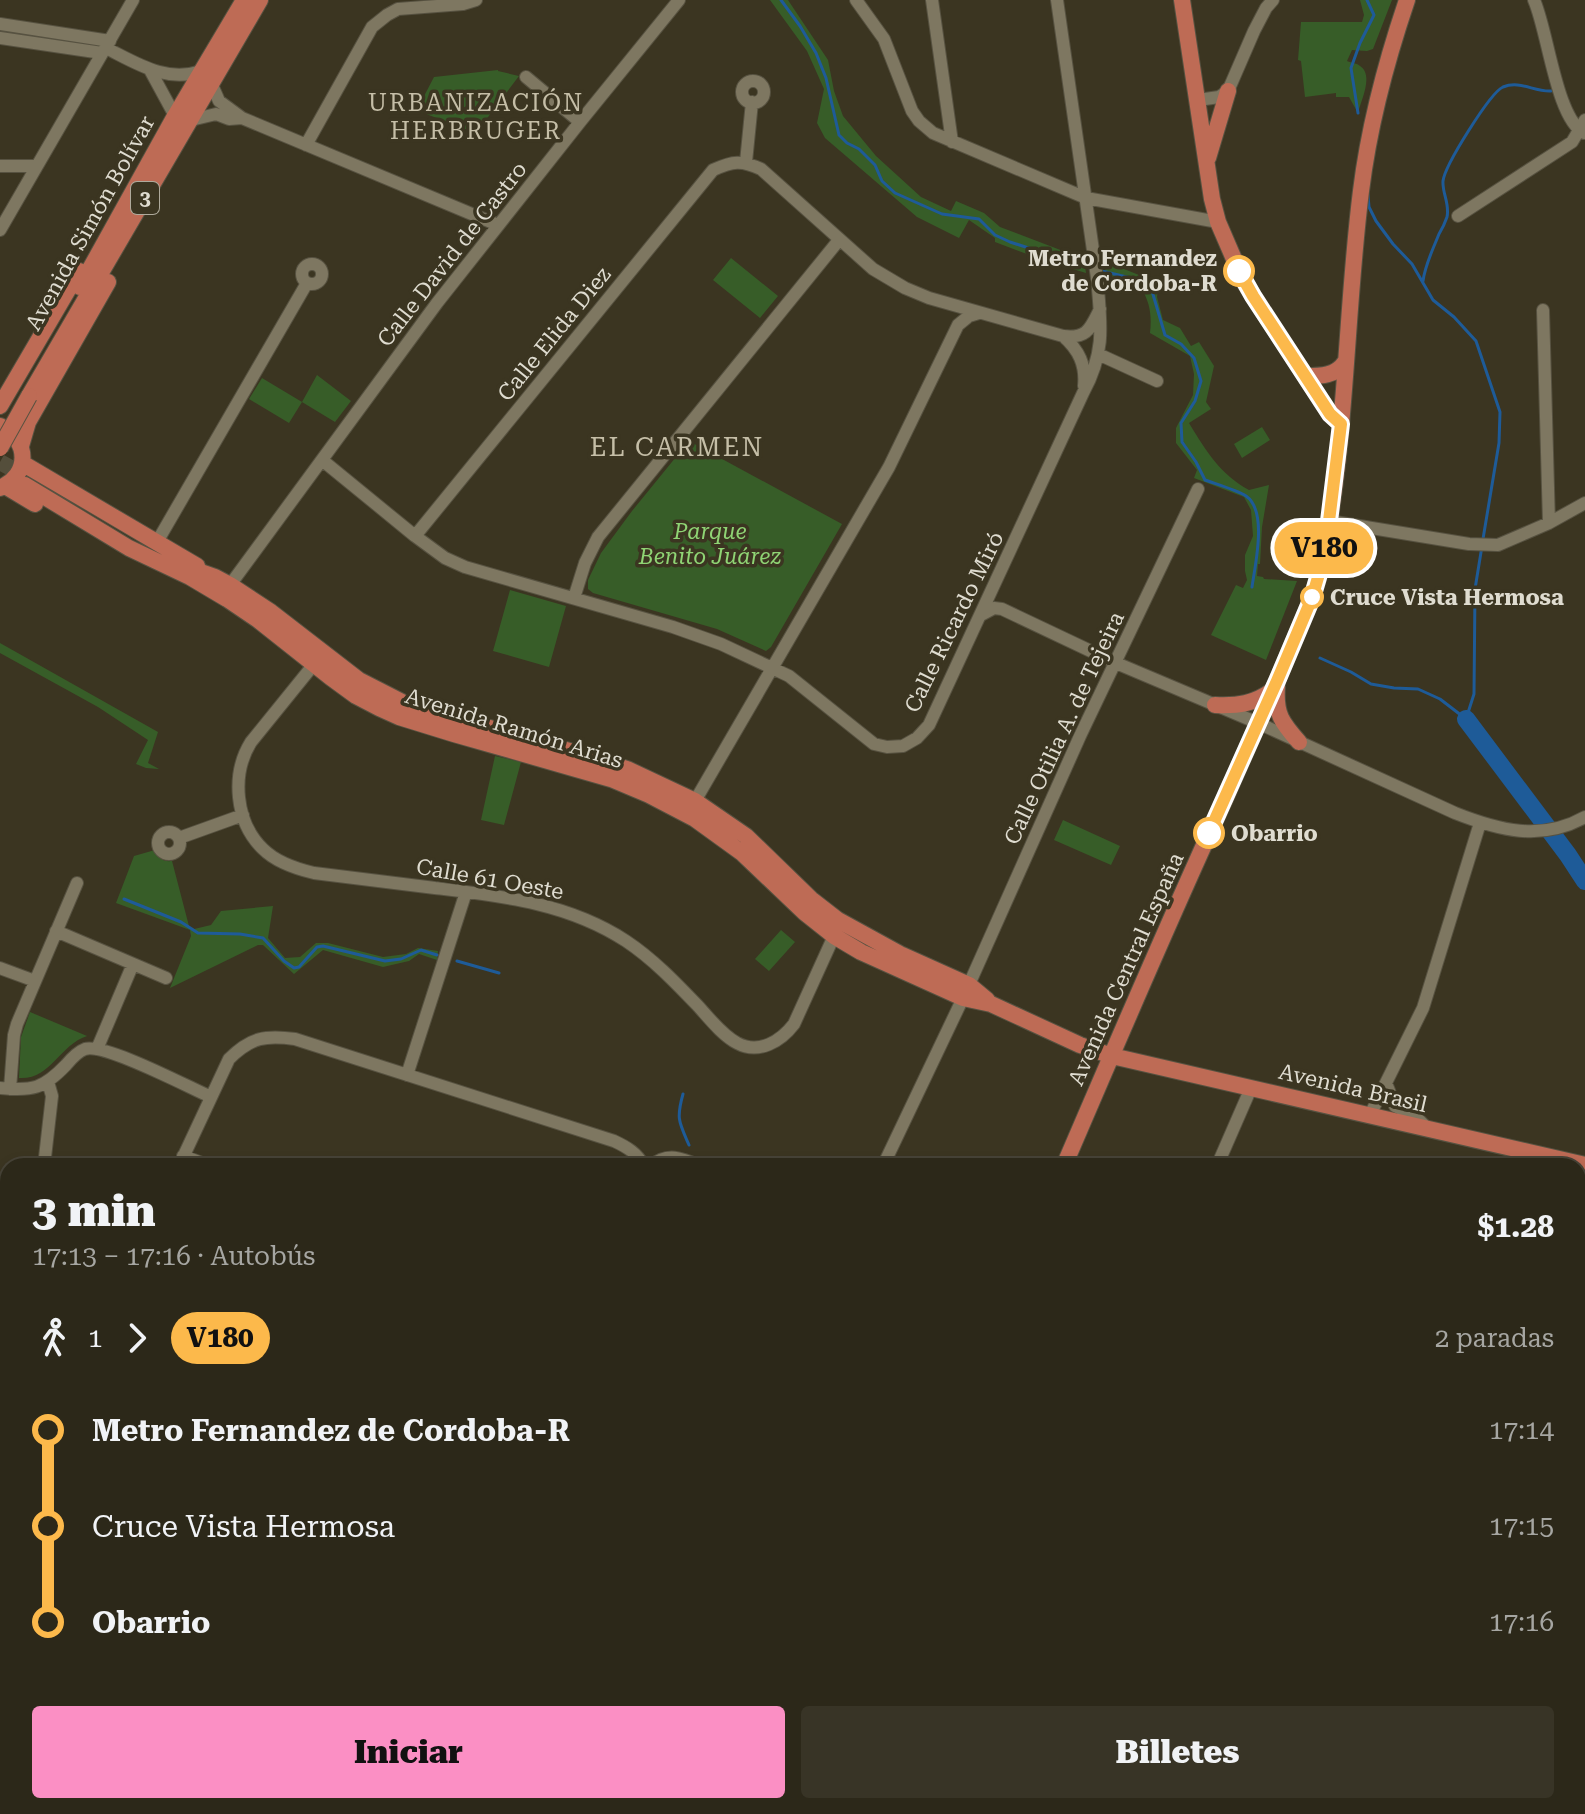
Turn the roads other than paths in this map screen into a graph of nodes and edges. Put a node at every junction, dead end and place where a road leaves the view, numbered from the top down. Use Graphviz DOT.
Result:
graph roads {
  1 [pos="133,0"];
  2 [pos="244,0"];
  3 [pos="260,0"];
  4 [pos="476,0"];
  5 [pos="856,0"];
  6 [pos="932,0"];
  7 [pos="1057,0"];
  8 [pos="1182,0"];
  9 [pos="1273,0"];
  10 [pos="1407,0"];
  11 [pos="1534,0"];
  12 [pos="675,1"];
  13 [pos="0,24"];
  14 [pos="0,38"];
  15 [pos="106,48"];
  16 [pos="150,70"];
  17 [pos="526,77"];
  18 [pos="207,78"];
  19 [pos="1228,91"];
  20 [pos="1198,100"];
  21 [pos="752,102"];
  22 [pos="183,118"];
  23 [pos="242,118"];
  24 [pos="580,122"];
  25 [pos="1583,128"];
  26 [pos="952,142"];
  27 [pos="306,145"];
  28 [pos="746,162"];
  29 [pos="1206,163"];
  30 [pos="0,166"];
  31 [pos="37,166"];
  32 [pos="1086,198"];
  33 [pos="1458,216"];
  34 [pos="1218,222"];
  35 [pos="498,225"];
  36 [pos="0,230"];
  37 [pos="839,240"];
  38 [pos="307,283"];
  39 [pos="942,301"];
  40 [pos="1100,309"];
  41 [pos="1543,310"];
  42 [pos="983,313"];
  43 [pos="958,325"];
  44 [pos="1063,336"];
  45 [pos="1098,354"];
  46 [pos="1345,362"];
  47 [pos="1305,376"];
  48 [pos="1157,381"];
  49 [pos="1083,393"];
  50 [pos="25,394"];
  51 [pos="0,406"];
  52 [pos="1341,424"];
  53 [pos="0,426"];
  54 [pos="0,448"];
  55 [pos="322,460"];
  56 [pos="24,468"];
  57 [pos="3,487"];
  58 [pos="1198,489"];
  59 [pos="1585,503"];
  60 [pos="1329,521"];
  61 [pos="1549,523"];
  62 [pos="415,536"];
  63 [pos="157,542"];
  64 [pos="216,582"];
  65 [pos="995,586"];
  66 [pos="574,598"];
  67 [pos="1002,609"];
  68 [pos="981,615"];
  69 [pos="318,659"];
  70 [pos="1116,663"];
  71 [pos="772,667"];
  72 [pos="789,676"];
  73 [pos="763,682"];
  74 [pos="1276,685"];
  75 [pos="1215,705"];
  76 [pos="1258,723"];
  77 [pos="496,739"];
  78 [pos="1299,742"];
  79 [pos="695,801"];
  80 [pos="672,807"];
  81 [pos="243,815"];
  82 [pos="1582,819"];
  83 [pos="1480,823"];
  84 [pos="179,838"];
  85 [pos="77,883"];
  86 [pos="466,892"];
  87 [pos="56,931"];
  88 [pos="834,936"];
  89 [pos="133,964"];
  90 [pos="0,968"];
  91 [pos="166,978"];
  92 [pos="35,981"];
  93 [pos="966,991"];
  94 [pos="97,1049"];
  95 [pos="1112,1056"];
  96 [pos="407,1075"];
  97 [pos="48,1082"];
  98 [pos="1386,1083"];
  99 [pos="5,1088"];
  100 [pos="1251,1088"];
  101 [pos="211,1097"];
  102 [pos="1370,1115"];
  103 [pos="1426,1127"];
  104 [pos="45,1158"];
  105 [pos="182,1158"];
  106 [pos="640,1158"];
  107 [pos="887,1158"];
  108 [pos="1067,1158"];
  109 [pos="1220,1158"];
  110 [pos="1559,1158"];
  1 -- 15 [label="street"];
  2 -- 18 [label="main road, Avenida Simón Bolívar / 3"];
  3 -- 18 [label="main road, Avenida Simón Bolívar / 3"];
  4 -- 27 [label="street"];
  5 -- 26 [label="street"];
  6 -- 26 [label="street"];
  7 -- 32 [label="street, Calle Ricardo Miró"];
  8 -- 20 [label="main road"];
  9 -- 19 [label="street"];
  10 -- 46 [label="main road, Avenida Central España"];
  11 -- 25 [label="street"];
  12 -- 24 [label="street, Calle David de Castro"];
  13 -- 15 [label="street"];
  14 -- 15 [label="street"];
  15 -- 16 [label="street"];
  15 -- 31 [label="street"];
  16 -- 18 [label="street"];
  16 -- 22 [label="street"];
  17 -- 24 [label="street"];
  18 -- 22 [label="main road, Avenida Simón Bolívar / 3"];
  18 -- 23 [label="street"];
  19 -- 20 [label="street"];
  19 -- 29 [label="main road"];
  20 -- 29 [label="main road"];
  21 -- 28 [label="street"];
  22 -- 23 [label="street"];
  22 -- 50 [label="main road, Avenida Simón Bolívar / 3"];
  22 -- 50 [label="main road, Avenida Simón Bolívar / 3"];
  23 -- 27 [label="street"];
  24 -- 35 [label="street, Calle David de Castro"];
  25 -- 33 [label="street"];
  26 -- 32 [label="street"];
  27 -- 35 [label="street"];
  28 -- 37 [label="street"];
  28 -- 62 [label="street, Calle Elida Diez"];
  29 -- 34 [label="main road"];
  30 -- 31 [label="street"];
  31 -- 36 [label="street"];
  32 -- 34 [label="street"];
  32 -- 40 [label="street, Calle Ricardo Miró"];
  34 -- 47 [label="main road"];
  35 -- 55 [label="street, Calle David de Castro"];
  37 -- 39 [label="street"];
  37 -- 66 [label="street"];
  38 -- 63 [label="street"];
  39 -- 42 [label="street"];
  39 -- 43 [label="street"];
  40 -- 44 [label="street"];
  40 -- 45 [label="street, Calle Ricardo Miró"];
  41 -- 61 [label="street"];
  42 -- 43 [label="street"];
  42 -- 44 [label="street"];
  43 -- 71 [label="street"];
  44 -- 49 [label="street"];
  45 -- 48 [label="street"];
  45 -- 49 [label="street, Calle Ricardo Miró"];
  46 -- 47 [label="main road"];
  46 -- 52 [label="main road, Avenida Central España"];
  47 -- 52 [label="main road"];
  49 -- 65 [label="street, Calle Ricardo Miró"];
  50 -- 51 [label="main road"];
  50 -- 53 [label="main road, Avenida Simón Bolívar / 3"];
  50 -- 54 [label="main road, Avenida Simón Bolívar / 3, bridge"];
  50 -- 56 [label="main road"];
  52 -- 60 [label="main road, Avenida Central España"];
  53 -- 56 [label="main road"];
  55 -- 62 [label="street, Calle Ricardo Miró"];
  55 -- 64 [label="street, Calle David de Castro"];
  56 -- 57 [label="main road"];
  56 -- 63 [label="main road"];
  56 -- 64 [label="main road, Avenida Ramón Arias"];
  57 -- 64 [label="main road"];
  58 -- 70 [label="street, Calle Otilia A. de Tejeira"];
  59 -- 61 [label="street"];
  60 -- 61 [label="street"];
  60 -- 74 [label="main road, Avenida Central España"];
  62 -- 66 [label="street, Calle Ricardo Miró"];
  63 -- 64 [label="main road"];
  64 -- 69 [label="main road, Avenida Ramón Arias"];
  64 -- 69 [label="main road, Avenida Ramón Arias"];
  65 -- 67 [label="street"];
  65 -- 68 [label="street, Calle Ricardo Miró"];
  66 -- 71 [label="street, Calle Ricardo Miró"];
  67 -- 68 [label="street"];
  67 -- 70 [label="street"];
  68 -- 72 [label="street, Calle Ricardo Miró"];
  69 -- 77 [label="main road, Avenida Ramón Arias"];
  69 -- 81 [label="street, Calle 61 Oeste"];
  70 -- 75 [label="street"];
  70 -- 93 [label="street, Calle Otilia A. de Tejeira"];
  71 -- 72 [label="street, Calle Ricardo Miró"];
  71 -- 73 [label="street"];
  72 -- 73 [label="street"];
  73 -- 79 [label="street"];
  74 -- 75 [label="main road"];
  74 -- 76 [label="main road, Avenida Central España"];
  74 -- 78 [label="main road"];
  75 -- 76 [label="street"];
  76 -- 78 [label="street"];
  76 -- 95 [label="main road, Avenida Central España"];
  77 -- 79 [label="main road, Avenida Ramón Arias"];
  77 -- 80 [label="main road, Avenida Ramón Arias"];
  78 -- 83 [label="street"];
  79 -- 80 [label="main road"];
  79 -- 93 [label="main road, Avenida Ramón Arias"];
  80 -- 88 [label="main road, Avenida Ramón Arias"];
  81 -- 84 [label="street"];
  81 -- 86 [label="street, Calle 61 Oeste"];
  82 -- 83 [label="street"];
  83 -- 98 [label="street"];
  85 -- 87 [label="street"];
  86 -- 88 [label="street, Calle 61 Oeste"];
  86 -- 96 [label="street"];
  87 -- 89 [label="street"];
  87 -- 92 [label="street"];
  88 -- 93 [label="main road, Avenida Ramón Arias"];
  89 -- 91 [label="street"];
  89 -- 94 [label="street"];
  90 -- 92 [label="street"];
  92 -- 99 [label="street"];
  93 -- 95 [label="main road, Avenida Ramón Arias"];
  93 -- 107 [label="street, Calle Otilia A. de Tejeira"];
  94 -- 97 [label="street"];
  94 -- 101 [label="street"];
  95 -- 100 [label="main road, Avenida Brasil"];
  95 -- 108 [label="main road, Avenida Central España"];
  96 -- 101 [label="street"];
  96 -- 106 [label="street"];
  97 -- 99 [label="street"];
  97 -- 104 [label="street"];
  98 -- 102 [label="street"];
  98 -- 103 [label="street"];
  100 -- 102 [label="main road, Avenida Brasil"];
  100 -- 109 [label="street"];
  101 -- 105 [label="street"];
  102 -- 103 [label="main road, Avenida Brasil"];
  103 -- 110 [label="main road, Avenida Brasil"];
}
